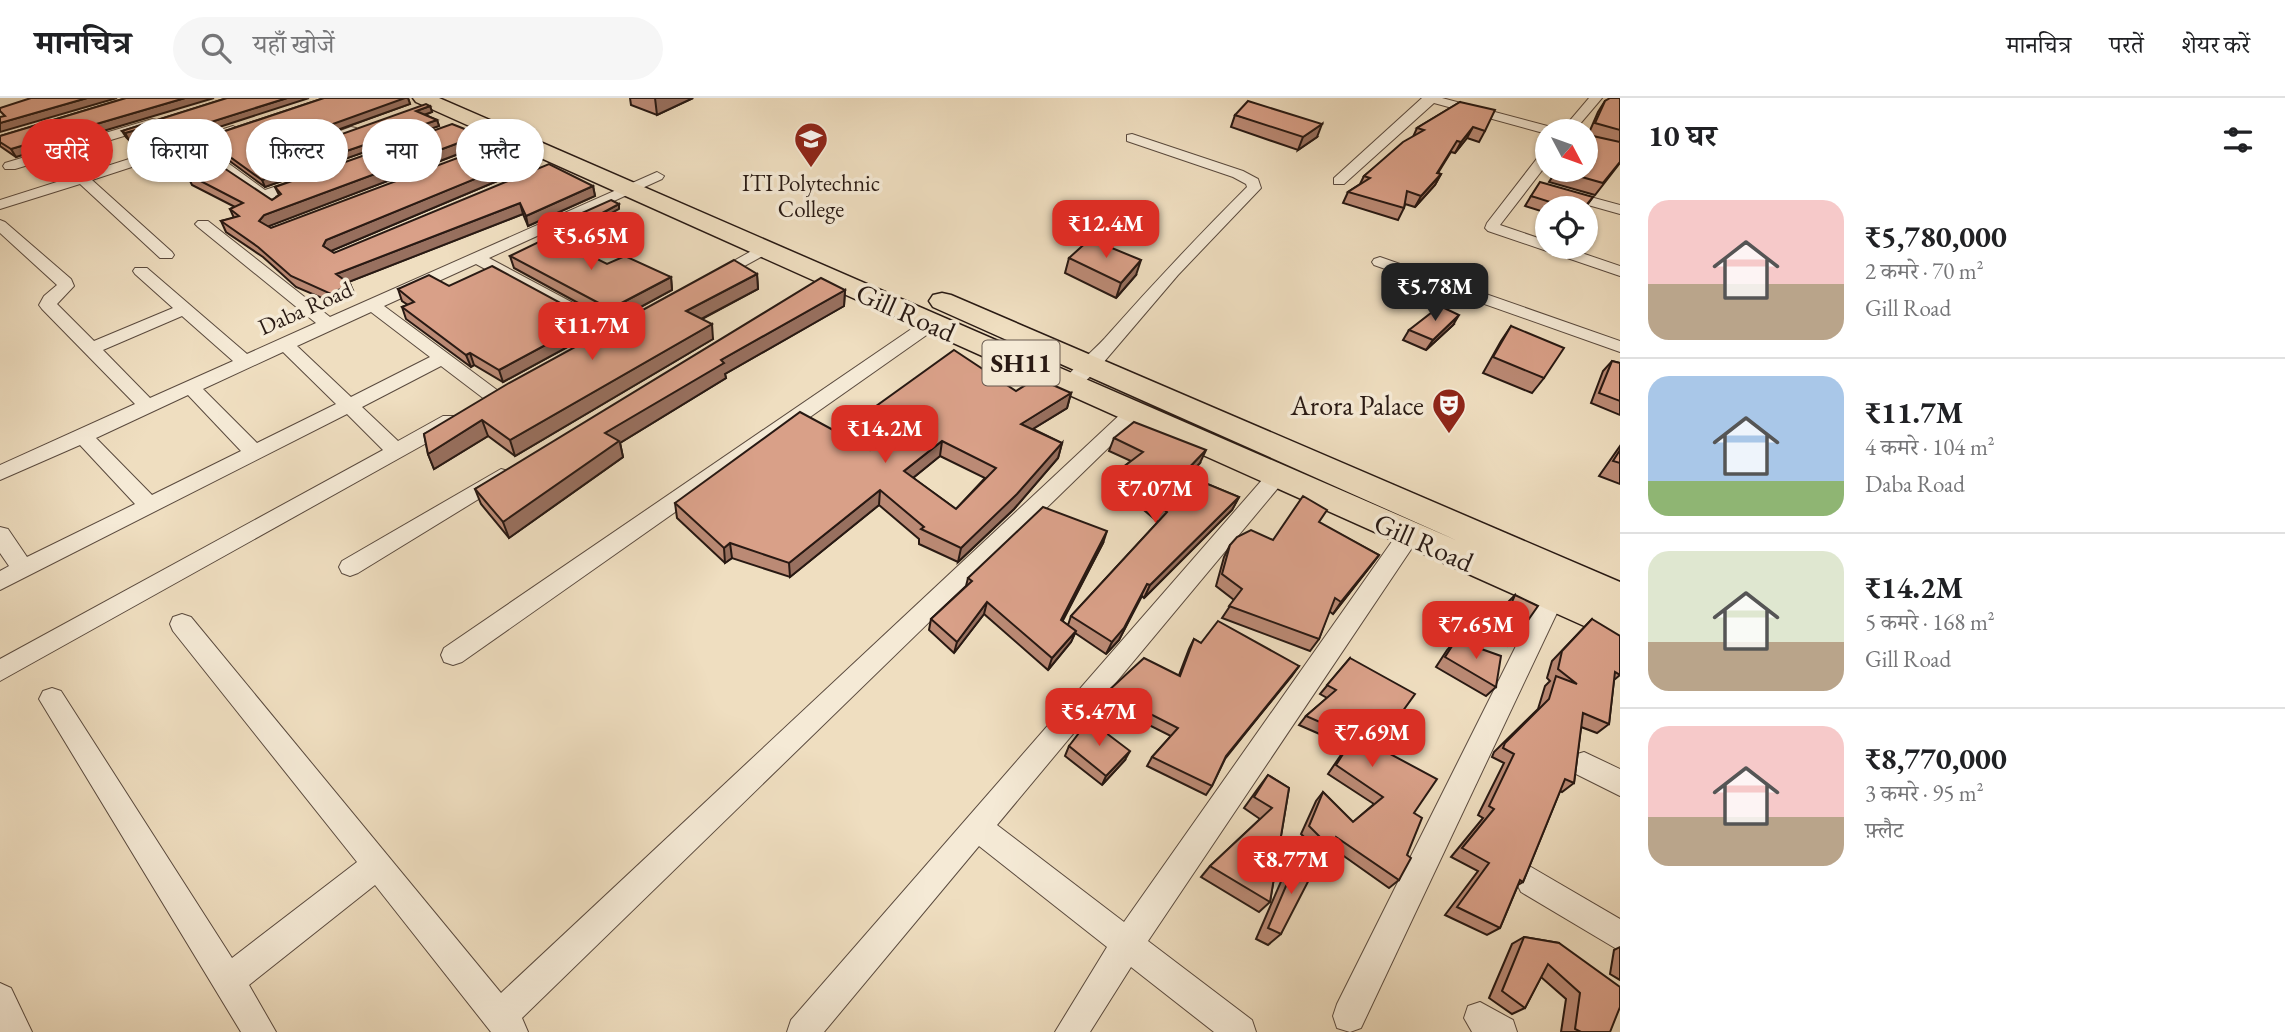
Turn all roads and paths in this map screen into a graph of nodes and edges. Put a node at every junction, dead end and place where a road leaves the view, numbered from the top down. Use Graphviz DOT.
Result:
graph roads {
  1 [pos="1430,98"];
  2 [pos="1596,98"];
  3 [pos="421,104"];
  4 [pos="464,116"];
  5 [pos="169,118"];
  6 [pos="1578,119"];
  7 [pos="242,127"];
  8 [pos="1535,127"];
  9 [pos="232,130"];
  10 [pos="1132,138"];
  11 [pos="232,173"];
  12 [pos="20,175"];
  13 [pos="657,176"];
  14 [pos="1339,181"];
  15 [pos="87,182"];
  16 [pos="306,182"];
  17 [pos="1538,182"];
  18 [pos="1537,185"];
  19 [pos="631,190"];
  20 [pos="0,205"];
  21 [pos="1620,210"];
  22 [pos="203,224"];
  23 [pos="0,225"];
  24 [pos="764,249"];
  25 [pos="166,255"];
  26 [pos="477,258"];
  27 [pos="1380,262"];
  28 [pos="141,271"];
  29 [pos="1620,271"];
  30 [pos="694,287"];
  31 [pos="372,304"];
  32 [pos="184,309"];
  33 [pos="636,319"];
  34 [pos="327,323"];
  35 [pos="932,323"];
  36 [pos="612,331"];
  37 [pos="284,343"];
  38 [pos="589,345"];
  39 [pos="1620,347"];
  40 [pos="91,349"];
  41 [pos="441,359"];
  42 [pos="245,362"];
  43 [pos="1080,375"];
  44 [pos="191,387"];
  45 [pos="147,405"];
  46 [pos="347,405"];
  47 [pos="1133,413"];
  48 [pos="83,436"];
  49 [pos="254,452"];
  50 [pos="396,452"];
  51 [pos="2,468"];
  52 [pos="514,468"];
  53 [pos="1276,477"];
  54 [pos="150,506"];
  55 [pos="0,535"];
  56 [pos="1408,536"];
  57 [pos="350,567"];
  58 [pos="23,569"];
  59 [pos="0,581"];
  60 [pos="1552,597"];
  61 [pos="1620,597"];
  62 [pos="182,624"];
  63 [pos="1620,627"];
  64 [pos="453,655"];
  65 [pos="0,671"];
  66 [pos="52,699"];
  67 [pos="1584,764"];
  68 [pos="1620,783"];
  69 [pos="977,827"];
  70 [pos="378,864"];
  71 [pos="1531,882"];
  72 [pos="1620,936"];
  73 [pos="1128,943"];
  74 [pos="228,981"];
  75 [pos="0,999"];
  76 [pos="1349,1016"];
  77 [pos="506,1024"];
  78 [pos="16,1032"];
  79 [pos="260,1032"];
  80 [pos="803,1032"];
  81 [pos="1071,1032"];
  82 [pos="1240,1032"];
  1 -- 8 [label="street"];
  1 -- 14 [label="street"];
  2 -- 6 [label="street"];
  3 -- 4 [label="main road, Gill Road / SH11"];
  4 -- 13 [label="main road, Gill Road / SH11"];
  4 -- 19 [label="main road, Gill Road / SH11"];
  5 -- 12 [label="street"];
  7 -- 9 [label="street"];
  10 -- 43 [label="street"];
  11 -- 16 [label="street"];
  12 -- 20 [label="street"];
  13 -- 19 [label="street, Daba Road"];
  13 -- 43 [label="main road, Gill Road / SH11"];
  15 -- 25 [label="street"];
  17 -- 18 [label="street"];
  18 -- 21 [label="street"];
  18 -- 29 [label="street"];
  19 -- 24 [label="main road, Gill Road / SH11"];
  19 -- 26 [label="street, Daba Road"];
  22 -- 34 [label="street"];
  23 -- 40 [label="street"];
  24 -- 30 [label="street"];
  24 -- 35 [label="main road, Gill Road / SH11"];
  26 -- 31 [label="street, Daba Road"];
  26 -- 36 [label="street"];
  27 -- 39 [label="street"];
  28 -- 32 [label="street"];
  31 -- 34 [label="street, Daba Road"];
  31 -- 41 [label="street"];
  32 -- 40 [label="street"];
  32 -- 42 [label="street"];
  33 -- 36 [label="street"];
  34 -- 37 [label="street, Daba Road"];
  35 -- 43 [label="main road, Gill Road / SH11"];
  35 -- 64 [label="street"];
  36 -- 38 [label="street"];
  37 -- 42 [label="street, Daba Road"];
  37 -- 46 [label="street"];
  40 -- 45 [label="street"];
  41 -- 46 [label="street"];
  41 -- 50 [label="street"];
  42 -- 44 [label="street, Daba Road"];
  43 -- 47 [label="main road, Gill Road / SH11"];
  43 -- 61 [label="main road, Gill Road / SH11"];
  44 -- 45 [label="street, Daba Road"];
  44 -- 49 [label="street"];
  45 -- 48 [label="street, Daba Road"];
  46 -- 49 [label="street"];
  46 -- 50 [label="street"];
  47 -- 53 [label="main road, Gill Road / SH11"];
  47 -- 77 [label="street"];
  48 -- 51 [label="street, Daba Road"];
  48 -- 54 [label="street"];
  49 -- 54 [label="street"];
  50 -- 65 [label="street"];
  52 -- 57 [label="street"];
  53 -- 56 [label="main road, Gill Road / SH11"];
  53 -- 69 [label="street"];
  54 -- 58 [label="street"];
  55 -- 58 [label="street"];
  56 -- 60 [label="main road, Gill Road / SH11"];
  56 -- 73 [label="street"];
  58 -- 59 [label="street"];
  60 -- 63 [label="main road, Gill Road / SH11"];
  60 -- 76 [label="street"];
  62 -- 70 [label="street"];
  66 -- 74 [label="street"];
  67 -- 68 [label="street"];
  69 -- 73 [label="street"];
  69 -- 80 [label="street"];
  70 -- 74 [label="street"];
  70 -- 77 [label="street"];
  71 -- 72 [label="street"];
  73 -- 81 [label="street"];
  73 -- 82 [label="street"];
  74 -- 79 [label="street"];
  75 -- 78 [label="street"];
}
